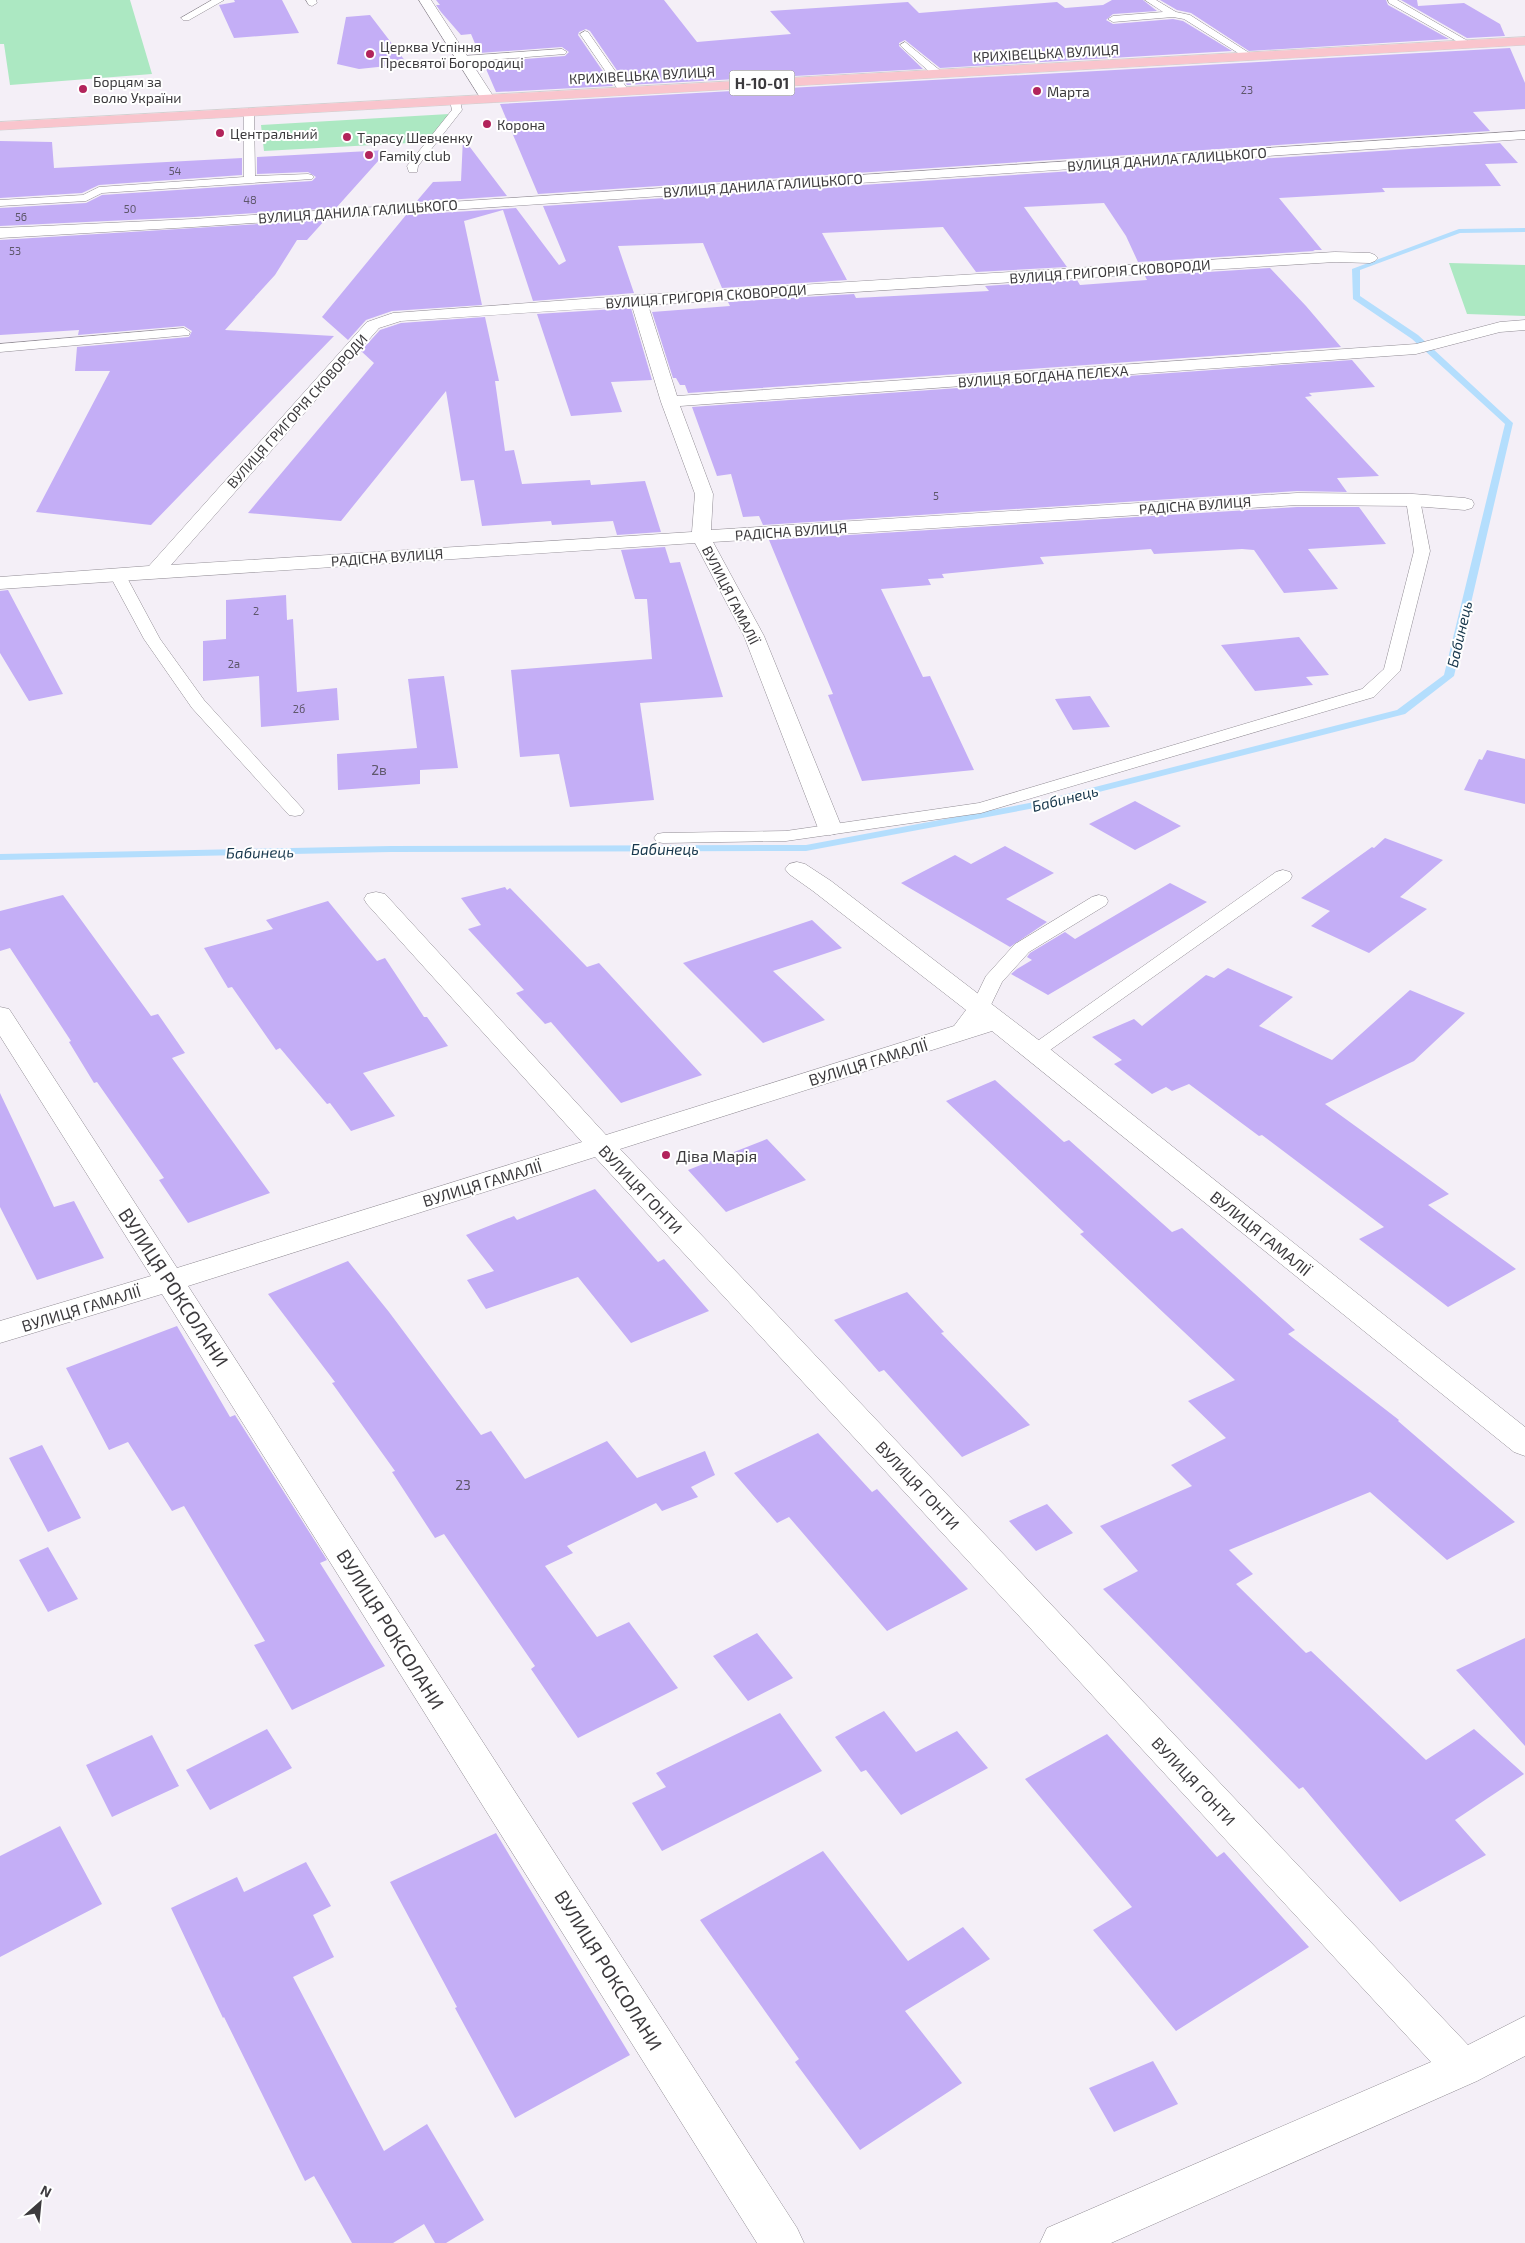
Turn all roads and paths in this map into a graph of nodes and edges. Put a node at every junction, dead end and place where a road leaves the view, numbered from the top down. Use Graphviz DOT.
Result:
graph roads {
  1 [pos="219,0"];
  2 [pos="425,0"];
  3 [pos="1150,0"];
  4 [pos="1392,1"];
  5 [pos="1173,14"];
  6 [pos="186,18"];
  7 [pos="1113,19"];
  8 [pos="584,34"];
  9 [pos="1525,41"];
  10 [pos="1468,44"];
  11 [pos="905,45"];
  12 [pos="562,52"];
  13 [pos="1249,56"];
  14 [pos="463,59"];
  15 [pos="938,74"];
  16 [pos="624,91"];
  17 [pos="488,99"];
  18 [pos="454,101"];
  19 [pos="249,112"];
  20 [pos="0,126"];
  21 [pos="1525,135"];
  22 [pos="413,170"];
  23 [pos="308,177"];
  24 [pos="250,180"];
  25 [pos="0,203"];
  26 [pos="0,233"];
  27 [pos="1370,258"];
  28 [pos="638,300"];
  29 [pos="1525,325"];
  30 [pos="184,332"];
  31 [pos="0,348"];
  32 [pos="670,402"];
  33 [pos="1413,500"];
  34 [pos="1465,504"];
  35 [pos="701,536"];
  36 [pos="154,572"];
  37 [pos="117,574"];
  38 [pos="0,583"];
  39 [pos="295,811"];
  40 [pos="830,828"];
  41 [pos="663,838"];
  42 [pos="798,869"];
  43 [pos="1283,876"];
  44 [pos="376,899"];
  45 [pos="1099,900"];
  46 [pos="0,1015"];
  47 [pos="988,1016"];
  48 [pos="1036,1050"];
  49 [pos="601,1146"];
  50 [pos="170,1281"];
  51 [pos="0,1332"];
  52 [pos="1525,1444"];
  53 [pos="1525,2035"];
  54 [pos="1463,2068"];
  55 [pos="782,2243"];
  56 [pos="1062,2243"];
  1 -- 6 [label="lane"];
  2 -- 14 [label="street"];
  3 -- 5 [label="lane"];
  4 -- 10 [label="lane"];
  5 -- 7 [label="lane"];
  5 -- 13 [label="lane"];
  8 -- 16 [label="lane"];
  9 -- 10 [label="main road, КРИХІВЕЦЬКА ВУЛИЦЯ / Н-10-01"];
  10 -- 13 [label="main road, КРИХІВЕЦЬКА ВУЛИЦЯ / Н-10-01"];
  11 -- 15 [label="lane"];
  12 -- 14 [label="lane"];
  13 -- 15 [label="main road, КРИХІВЕЦЬКА ВУЛИЦЯ / Н-10-01"];
  14 -- 17 [label="street"];
  15 -- 16 [label="main road, КРИХІВЕЦЬКА ВУЛИЦЯ / Н-10-01"];
  16 -- 17 [label="main road, КРИХІВЕЦЬКА ВУЛИЦЯ / Н-10-01"];
  17 -- 18 [label="main road, КРИХІВЕЦЬКА ВУЛИЦЯ / Н-10-01"];
  18 -- 19 [label="main road, КРИХІВЕЦЬКА ВУЛИЦЯ / Н-10-01"];
  18 -- 22 [label="lane"];
  19 -- 20 [label="main road, КРИХІВЕЦЬКА ВУЛИЦЯ / Н-10-01"];
  19 -- 24 [label="lane"];
  21 -- 26 [label="street, ВУЛИЦЯ ДАНИЛА ГАЛИЦЬКОГО"];
  23 -- 24 [label="lane"];
  24 -- 25 [label="lane"];
  27 -- 28 [label="street, ВУЛИЦЯ ГРИГОРІЯ СКОВОРОДИ"];
  28 -- 32 [label="street, ВУЛИЦЯ ГАМАЛІЇ"];
  28 -- 36 [label="street, ВУЛИЦЯ ГРИГОРІЯ СКОВОРОДИ"];
  29 -- 32 [label="street, ВУЛИЦЯ БОГДАНА ПЕЛЕХА"];
  30 -- 31 [label="lane"];
  32 -- 35 [label="street, ВУЛИЦЯ ГАМАЛІЇ"];
  33 -- 34 [label="street, РАДІСНА ВУЛИЦЯ"];
  33 -- 35 [label="street, РАДІСНА ВУЛИЦЯ"];
  33 -- 40 [label="lane"];
  35 -- 36 [label="street, РАДІСНА ВУЛИЦЯ"];
  35 -- 40 [label="street, ВУЛИЦЯ ГАМАЛІЇ"];
  36 -- 37 [label="street, РАДІСНА ВУЛИЦЯ"];
  37 -- 38 [label="street, РАДІСНА ВУЛИЦЯ"];
  37 -- 39 [label="lane"];
  40 -- 41 [label="lane"];
  42 -- 47 [label="street, ВУЛИЦЯ ГАМАЛІЇ"];
  43 -- 48 [label="lane"];
  44 -- 49 [label="street, ВУЛИЦЯ ГОНТИ"];
  45 -- 47 [label="lane"];
  46 -- 50 [label="street, ВУЛИЦЯ РОКСОЛАНИ"];
  47 -- 48 [label="street, ВУЛИЦЯ ГАМАЛІЇ"];
  47 -- 49 [label="street, ВУЛИЦЯ ГАМАЛІЇ"];
  48 -- 52 [label="street, ВУЛИЦЯ ГАМАЛІЇ"];
  49 -- 50 [label="street, ВУЛИЦЯ ГАМАЛІЇ"];
  49 -- 54 [label="street, ВУЛИЦЯ ГОНТИ"];
  50 -- 51 [label="street, ВУЛИЦЯ ГАМАЛІЇ"];
  50 -- 55 [label="street, ВУЛИЦЯ РОКСОЛАНИ"];
  53 -- 54 [label="street"];
  54 -- 56 [label="street"];
}
